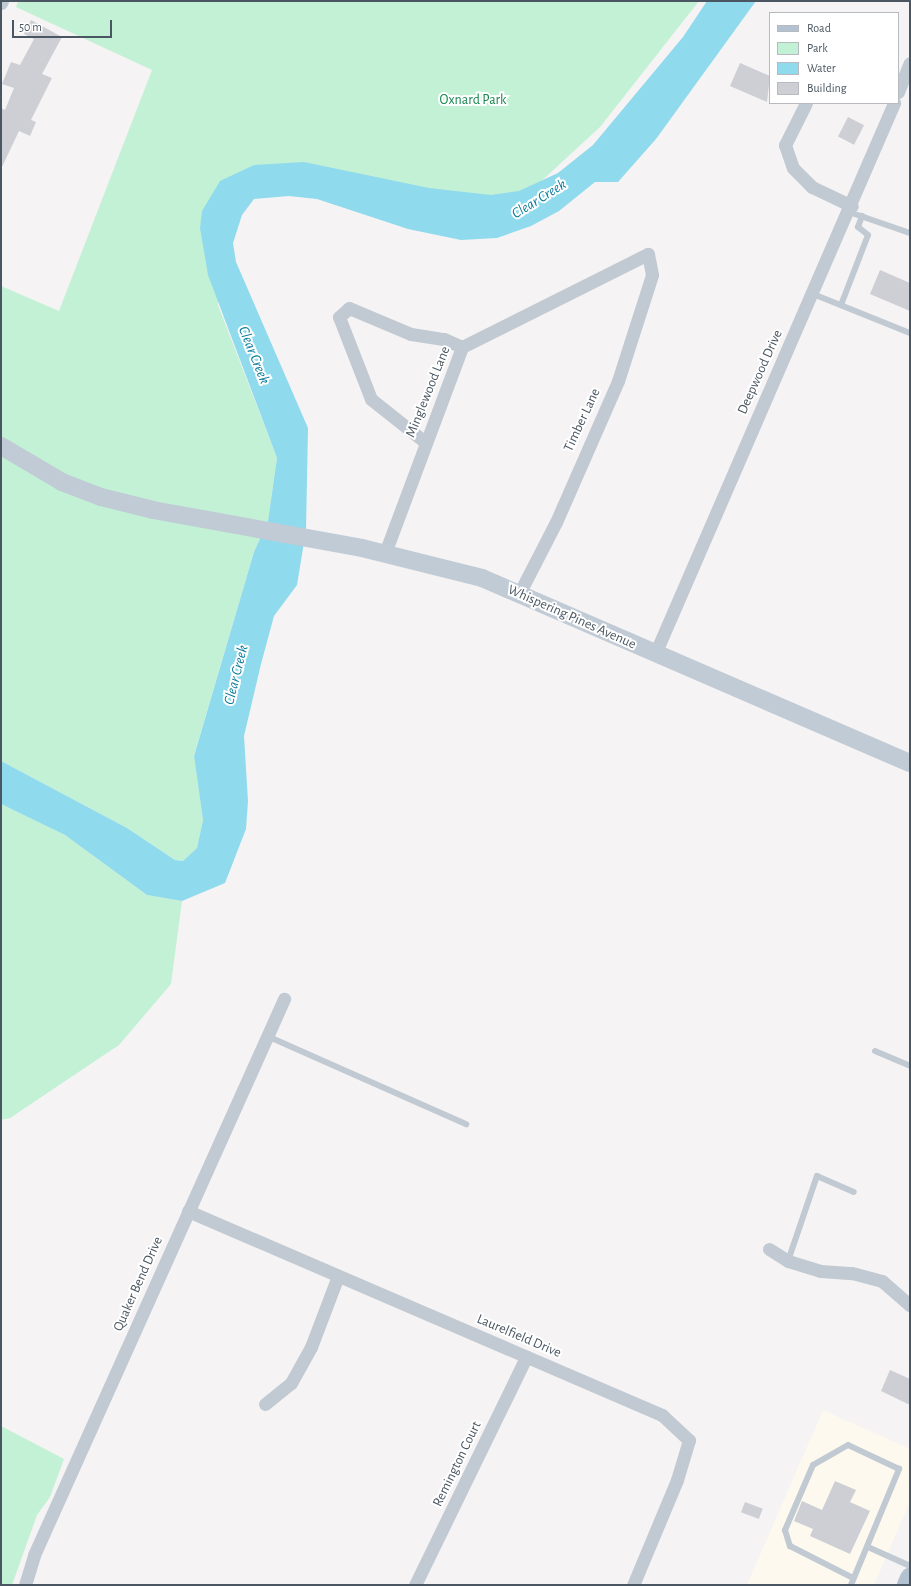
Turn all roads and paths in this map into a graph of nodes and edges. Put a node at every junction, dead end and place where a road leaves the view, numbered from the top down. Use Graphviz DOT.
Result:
graph roads {
  1 [pos="910,63"];
  2 [pos="899,90"];
  3 [pos="806,104"];
  4 [pos="894,104"];
  5 [pos="854,211"];
  6 [pos="910,233"];
  7 [pos="648,254"];
  8 [pos="813,294"];
  9 [pos="841,305"];
  10 [pos="910,333"];
  11 [pos="462,347"];
  12 [pos="425,442"];
  13 [pos="1,446"];
  14 [pos="385,553"];
  15 [pos="520,592"];
  16 [pos="655,654"];
  17 [pos="910,763"];
  18 [pos="284,999"];
  19 [pos="267,1036"];
  20 [pos="875,1051"];
  21 [pos="910,1066"];
  22 [pos="466,1124"];
  23 [pos="854,1192"];
  24 [pos="188,1211"];
  25 [pos="769,1249"];
  26 [pos="788,1261"];
  27 [pos="338,1276"];
  28 [pos="910,1305"];
  29 [pos="526,1357"];
  30 [pos="266,1404"];
  31 [pos="868,1546"];
  32 [pos="910,1566"];
  33 [pos="853,1578"];
  34 [pos="910,1578"];
  35 [pos="25,1585"];
  36 [pos="415,1585"];
  37 [pos="633,1585"];
  38 [pos="851,1585"];
  39 [pos="907,1585"];
  1 -- 2 [label="street"];
  3 -- 5 [label="street"];
  4 -- 5 [label="street, Deepwood Drive"];
  5 -- 6 [label="lane"];
  5 -- 8 [label="street, Deepwood Drive"];
  5 -- 9 [label="lane"];
  7 -- 11 [label="street, Minglewood Lane"];
  7 -- 15 [label="street, Timber Lane"];
  8 -- 9 [label="lane"];
  8 -- 16 [label="street, Deepwood Drive"];
  9 -- 10 [label="lane"];
  11 -- 12 [label="street, Minglewood Lane"];
  11 -- 12 [label="street"];
  12 -- 14 [label="street, Minglewood Lane"];
  13 -- 14 [label="main road, Whispering Pines Avenue"];
  14 -- 15 [label="main road, Whispering Pines Avenue"];
  15 -- 16 [label="main road, Whispering Pines Avenue"];
  16 -- 17 [label="main road, Whispering Pines Avenue"];
  18 -- 19 [label="street, Quaker Bend Drive"];
  19 -- 22 [label="lane"];
  19 -- 24 [label="street, Quaker Bend Drive"];
  20 -- 21 [label="lane"];
  23 -- 26 [label="lane"];
  24 -- 27 [label="street, Laurelfield Drive"];
  24 -- 35 [label="street, Quaker Bend Drive"];
  25 -- 26 [label="street"];
  26 -- 28 [label="street"];
  27 -- 29 [label="street, Laurelfield Drive"];
  27 -- 30 [label="street"];
  29 -- 36 [label="street, Remington Court"];
  29 -- 37 [label="street, Laurelfield Drive"];
  31 -- 32 [label="lane"];
  31 -- 33 [label="lane"];
  31 -- 33 [label="lane"];
  33 -- 38 [label="lane"];
  34 -- 39 [label="main road"];
}
